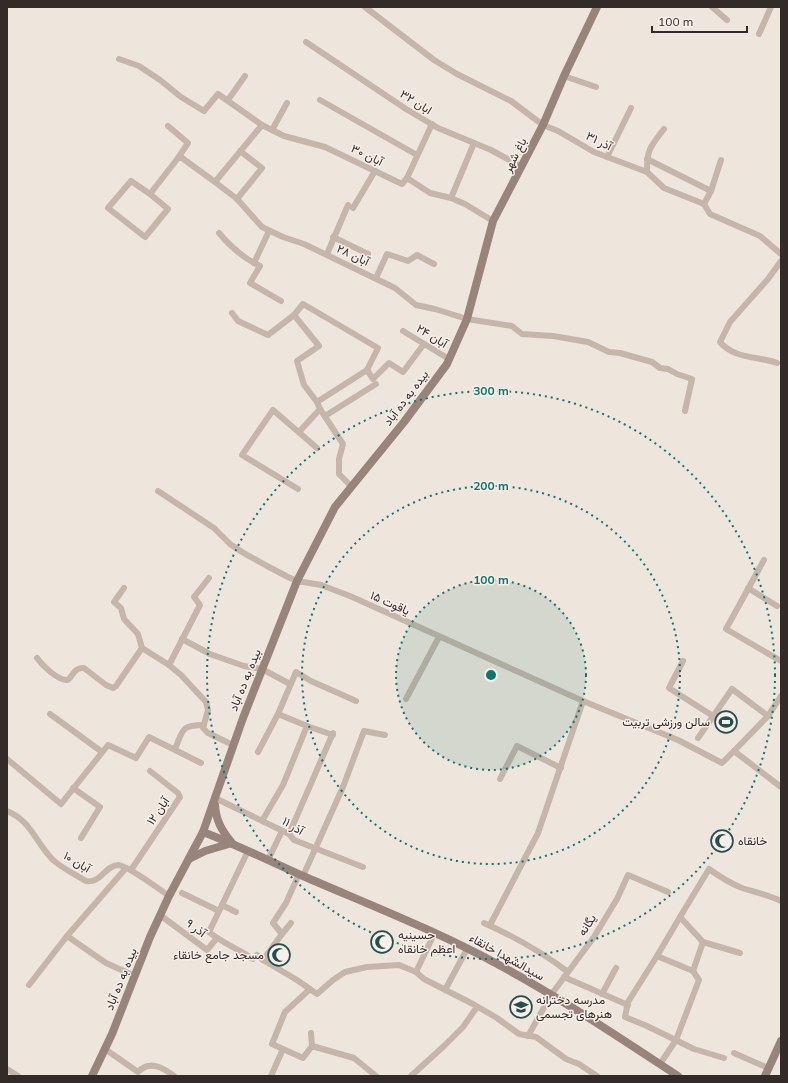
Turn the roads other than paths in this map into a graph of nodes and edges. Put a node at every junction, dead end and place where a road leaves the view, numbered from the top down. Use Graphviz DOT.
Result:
graph roads {
  1 [pos="365,7"];
  2 [pos="597,7"];
  3 [pos="712,7"];
  4 [pos="771,7"];
  5 [pos="727,20"];
  6 [pos="759,34"];
  7 [pos="306,42"];
  8 [pos="119,59"];
  9 [pos="245,76"];
  10 [pos="564,76"];
  11 [pos="596,87"];
  12 [pos="228,100"];
  13 [pos="320,100"];
  14 [pos="287,103"];
  15 [pos="631,108"];
  16 [pos="432,124"];
  17 [pos="262,125"];
  18 [pos="543,125"];
  19 [pos="168,126"];
  20 [pos="664,129"];
  21 [pos="272,130"];
  22 [pos="474,143"];
  23 [pos="240,151"];
  24 [pos="417,155"];
  25 [pos="607,157"];
  26 [pos="178,158"];
  27 [pos="647,158"];
  28 [pos="721,160"];
  29 [pos="522,167"];
  30 [pos="375,171"];
  31 [pos="647,172"];
  32 [pos="407,178"];
  33 [pos="215,182"];
  34 [pos="711,191"];
  35 [pos="150,194"];
  36 [pos="451,198"];
  37 [pos="237,199"];
  38 [pos="704,204"];
  39 [pos="493,221"];
  40 [pos="268,231"];
  41 [pos="219,233"];
  42 [pos="333,237"];
  43 [pos="326,254"];
  44 [pos="368,254"];
  45 [pos="781,254"];
  46 [pos="781,262"];
  47 [pos="254,263"];
  48 [pos="434,264"];
  49 [pos="376,278"];
  50 [pos="280,301"];
  51 [pos="232,313"];
  52 [pos="294,315"];
  53 [pos="467,319"];
  54 [pos="403,331"];
  55 [pos="424,344"];
  56 [pos="449,359"];
  57 [pos="777,363"];
  58 [pos="367,370"];
  59 [pos="376,384"];
  60 [pos="317,402"];
  61 [pos="320,409"];
  62 [pos="685,411"];
  63 [pos="325,416"];
  64 [pos="299,432"];
  65 [pos="317,448"];
  66 [pos="352,487"];
  67 [pos="298,489"];
  68 [pos="158,491"];
  69 [pos="764,560"];
  70 [pos="209,578"];
  71 [pos="297,581"];
  72 [pos="124,588"];
  73 [pos="748,588"];
  74 [pos="777,606"];
  75 [pos="440,637"];
  76 [pos="182,639"];
  77 [pos="142,648"];
  78 [pos="37,658"];
  79 [pos="684,661"];
  80 [pos="781,661"];
  81 [pos="169,665"];
  82 [pos="262,669"];
  83 [pos="290,684"];
  84 [pos="781,696"];
  85 [pos="406,699"];
  86 [pos="356,701"];
  87 [pos="583,701"];
  88 [pos="50,714"];
  89 [pos="278,714"];
  90 [pos="714,716"];
  91 [pos="768,716"];
  92 [pos="204,725"];
  93 [pos="307,726"];
  94 [pos="385,735"];
  95 [pos="698,738"];
  96 [pos="233,746"];
  97 [pos="175,749"];
  98 [pos="734,751"];
  99 [pos="102,752"];
  100 [pos="258,752"];
  101 [pos="7,759"];
  102 [pos="201,763"];
  103 [pos="561,768"];
  104 [pos="150,770"];
  105 [pos="500,779"];
  106 [pos="781,787"];
  107 [pos="73,788"];
  108 [pos="215,799"];
  109 [pos="7,811"];
  110 [pos="262,821"];
  111 [pos="282,831"];
  112 [pos="203,832"];
  113 [pos="289,834"];
  114 [pos="81,838"];
  115 [pos="232,843"];
  116 [pos="315,849"];
  117 [pos="248,851"];
  118 [pos="188,860"];
  119 [pos="268,860"];
  120 [pos="363,867"];
  121 [pos="128,869"];
  122 [pos="301,875"];
  123 [pos="668,892"];
  124 [pos="182,893"];
  125 [pos="169,896"];
  126 [pos="781,901"];
  127 [pos="222,905"];
  128 [pos="219,911"];
  129 [pos="236,912"];
  130 [pos="160,915"];
  131 [pos="680,916"];
  132 [pos="291,923"];
  133 [pos="435,932"];
  134 [pos="282,934"];
  135 [pos="67,936"];
  136 [pos="217,938"];
  137 [pos="703,942"];
  138 [pos="467,949"];
  139 [pos="740,953"];
  140 [pos="657,956"];
  141 [pos="263,960"];
  142 [pos="616,968"];
  143 [pos="693,971"];
  144 [pos="416,972"];
  145 [pos="566,975"];
  146 [pos="135,976"];
  147 [pos="29,985"];
  148 [pos="310,989"];
  149 [pos="445,990"];
  150 [pos="602,994"];
  151 [pos="551,995"];
  152 [pos="628,1005"];
  153 [pos="477,1007"];
  154 [pos="311,1033"];
  155 [pos="528,1036"];
  156 [pos="676,1040"];
  157 [pos="781,1041"];
  158 [pos="312,1046"];
  159 [pos="105,1049"];
  160 [pos="283,1049"];
  161 [pos="734,1053"];
  162 [pos="724,1058"];
  163 [pos="660,1064"];
  164 [pos="7,1069"];
  165 [pos="766,1072"];
  166 [pos="18,1076"];
  167 [pos="92,1076"];
  168 [pos="174,1076"];
  169 [pos="271,1076"];
  170 [pos="376,1076"];
  171 [pos="411,1076"];
  172 [pos="597,1076"];
  173 [pos="678,1076"];
  1 -- 18 [label="street"];
  2 -- 10 [label="main road, باغ شهر"];
  3 -- 5 [label="street"];
  4 -- 6 [label="street"];
  7 -- 16 [label="street, ابان ۳۲"];
  8 -- 12 [label="street"];
  9 -- 12 [label="street"];
  10 -- 11 [label="street"];
  10 -- 18 [label="main road, باغ شهر"];
  12 -- 17 [label="street, آبان ۳۰"];
  13 -- 24 [label="street"];
  14 -- 21 [label="street"];
  15 -- 25 [label="street"];
  16 -- 22 [label="street, ابان ۳۲"];
  16 -- 24 [label="street"];
  17 -- 21 [label="street, آبان ۳۰"];
  17 -- 23 [label="street"];
  18 -- 25 [label="street, آذر ۳۱"];
  18 -- 29 [label="main road, باغ شهر"];
  19 -- 26 [label="street"];
  20 -- 27 [label="street"];
  21 -- 30 [label="street, آبان ۳۰"];
  22 -- 29 [label="street, ابان ۳۲"];
  22 -- 36 [label="street"];
  23 -- 33 [label="street"];
  23 -- 37 [label="street"];
  24 -- 32 [label="street"];
  25 -- 31 [label="street, آذر ۳۱"];
  26 -- 33 [label="street, آبان ۲۸"];
  26 -- 35 [label="street"];
  27 -- 31 [label="street"];
  27 -- 34 [label="street"];
  28 -- 34 [label="street"];
  29 -- 39 [label="main road, باغ شهر"];
  30 -- 32 [label="street, آبان ۳۰"];
  30 -- 42 [label="street"];
  31 -- 38 [label="street"];
  32 -- 36 [label="street"];
  33 -- 37 [label="street, آبان ۲۸"];
  34 -- 38 [label="street"];
  35 -- 35 [label="street"];
  36 -- 39 [label="street"];
  37 -- 40 [label="street, آبان ۲۸"];
  38 -- 45 [label="street"];
  39 -- 53 [label="main road, باغ شهر"];
  40 -- 43 [label="street, آبان ۲۸"];
  40 -- 47 [label="street"];
  41 -- 47 [label="street"];
  42 -- 43 [label="street"];
  42 -- 44 [label="street"];
  43 -- 49 [label="street, آبان ۲۸"];
  46 -- 57 [label="street"];
  47 -- 50 [label="street"];
  48 -- 49 [label="street"];
  49 -- 53 [label="street, آبان ۲۸"];
  51 -- 52 [label="street"];
  52 -- 58 [label="street"];
  52 -- 60 [label="street"];
  53 -- 56 [label="main road, بیده به ده آباد"];
  53 -- 62 [label="street, آبان ۲۸"];
  54 -- 55 [label="street, آبان ۲۴"];
  55 -- 56 [label="street, آبان ۲۴"];
  55 -- 58 [label="street"];
  56 -- 66 [label="main road, بیده به ده آباد"];
  58 -- 60 [label="street"];
  59 -- 63 [label="street"];
  60 -- 61 [label="street"];
  61 -- 63 [label="street"];
  61 -- 64 [label="street"];
  63 -- 66 [label="street"];
  64 -- 65 [label="street"];
  64 -- 67 [label="street"];
  66 -- 71 [label="main road, بیده به ده آباد"];
  68 -- 71 [label="street, یاقوت ۱۵"];
  69 -- 73 [label="street"];
  70 -- 76 [label="street"];
  71 -- 75 [label="street, یاقوت ۱۵"];
  71 -- 82 [label="main road, بیده به ده آباد"];
  72 -- 77 [label="street"];
  73 -- 74 [label="street"];
  73 -- 80 [label="street"];
  75 -- 85 [label="street"];
  75 -- 87 [label="street, یاقوت ۱۵"];
  76 -- 81 [label="street"];
  76 -- 82 [label="street"];
  77 -- 78 [label="street"];
  77 -- 81 [label="street"];
  79 -- 90 [label="street"];
  81 -- 92 [label="street"];
  82 -- 83 [label="street"];
  82 -- 96 [label="main road, بیده به ده آباد"];
  83 -- 86 [label="street"];
  83 -- 89 [label="street"];
  84 -- 91 [label="street"];
  87 -- 98 [label="street, یاقوت ۱۵"];
  87 -- 103 [label="street"];
  88 -- 99 [label="street"];
  89 -- 93 [label="street"];
  89 -- 100 [label="street"];
  90 -- 91 [label="street"];
  90 -- 95 [label="street"];
  91 -- 98 [label="street"];
  92 -- 96 [label="street"];
  92 -- 97 [label="street"];
  93 -- 110 [label="street"];
  93 -- 113 [label="street"];
  94 -- 116 [label="street"];
  96 -- 108 [label="main road, بیده به ده آباد"];
  97 -- 99 [label="street"];
  97 -- 102 [label="street"];
  98 -- 106 [label="street"];
  99 -- 107 [label="street"];
  101 -- 107 [label="street"];
  103 -- 105 [label="street"];
  103 -- 145 [label="street"];
  104 -- 121 [label="street, آبان ۱۲"];
  107 -- 114 [label="street"];
  108 -- 110 [label="street, آذر ۱۱"];
  108 -- 112 [label="main road, بیده به ده آباد"];
  108 -- 115 [label="main road"];
  109 -- 121 [label="street, آبان ۱۰"];
  110 -- 111 [label="street, آذر ۱۱"];
  111 -- 113 [label="street, آذر ۱۱"];
  111 -- 119 [label="street"];
  112 -- 115 [label="main road, سیدالشهدا خانقاء"];
  112 -- 118 [label="main road, بیده به ده آباد"];
  113 -- 116 [label="street, آذر ۱۱"];
  115 -- 117 [label="main road, سیدالشهدا خانقاء"];
  115 -- 118 [label="main road"];
  116 -- 120 [label="street, آذر ۱۱"];
  116 -- 122 [label="street"];
  117 -- 119 [label="main road, سیدالشهدا خانقاء"];
  117 -- 127 [label="street"];
  118 -- 125 [label="main road, بیده به ده آباد"];
  119 -- 122 [label="main road, سیدالشهدا خانقاء"];
  121 -- 125 [label="street"];
  121 -- 135 [label="street"];
  122 -- 133 [label="main road, سیدالشهدا خانقاء"];
  122 -- 134 [label="street"];
  123 -- 145 [label="street, یگانه"];
  124 -- 128 [label="street"];
  125 -- 130 [label="main road, بیده به ده آباد"];
  126 -- 131 [label="street"];
  127 -- 128 [label="street"];
  127 -- 129 [label="street"];
  128 -- 136 [label="street"];
  130 -- 136 [label="street, آذر ۹"];
  130 -- 146 [label="main road, بیده به ده آباد"];
  131 -- 137 [label="street"];
  131 -- 140 [label="street"];
  132 -- 134 [label="street"];
  133 -- 138 [label="main road, سیدالشهدا خانقاء"];
  133 -- 144 [label="street"];
  134 -- 141 [label="street"];
  135 -- 146 [label="street"];
  135 -- 147 [label="street"];
  136 -- 141 [label="street"];
  137 -- 139 [label="street"];
  137 -- 143 [label="street"];
  138 -- 149 [label="street"];
  138 -- 151 [label="main road, سیدالشهدا خانقاء"];
  140 -- 143 [label="street"];
  140 -- 152 [label="street"];
  141 -- 148 [label="street"];
  142 -- 150 [label="street"];
  143 -- 156 [label="street"];
  144 -- 148 [label="street"];
  144 -- 149 [label="street"];
  145 -- 150 [label="street"];
  145 -- 151 [label="street, یگانه"];
  146 -- 159 [label="main road, بیده به ده آباد"];
  148 -- 160 [label="street"];
  149 -- 153 [label="street"];
  150 -- 152 [label="street"];
  151 -- 155 [label="street, یگانه"];
  151 -- 163 [label="main road, سیدالشهدا خانقاء"];
  152 -- 156 [label="street"];
  153 -- 155 [label="street"];
  153 -- 171 [label="street"];
  154 -- 158 [label="street"];
  155 -- 172 [label="street"];
  156 -- 162 [label="street"];
  156 -- 163 [label="street"];
  157 -- 165 [label="main road"];
  158 -- 160 [label="street"];
  158 -- 170 [label="street"];
  159 -- 167 [label="main road, بیده به ده آباد"];
  159 -- 168 [label="street"];
  160 -- 169 [label="street"];
  161 -- 165 [label="street"];
  163 -- 173 [label="main road, سیدالشهدا خانقاء"];
  164 -- 166 [label="street"];
}
